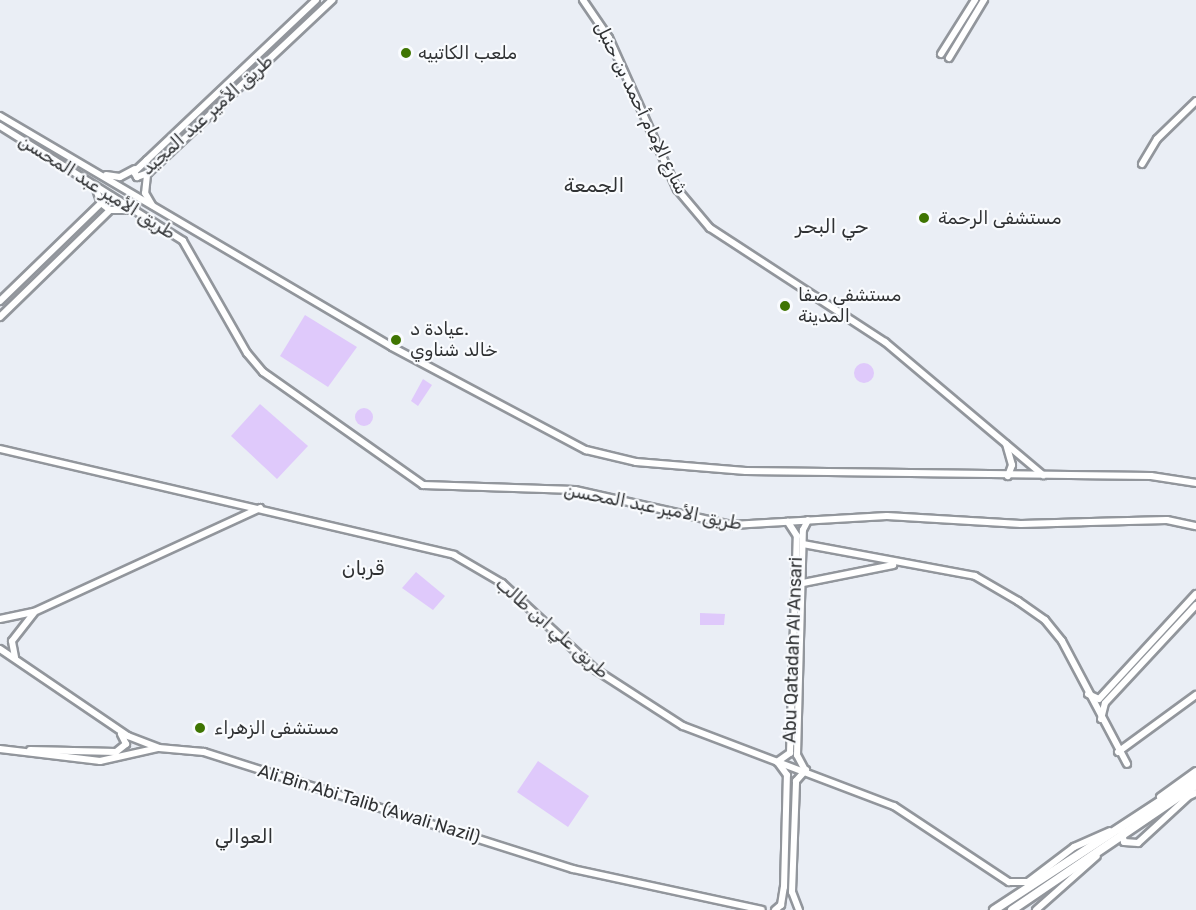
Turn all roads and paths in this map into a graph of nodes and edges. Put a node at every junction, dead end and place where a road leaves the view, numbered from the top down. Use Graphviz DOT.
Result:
graph roads {
  1 [pos="316,0"];
  2 [pos="332,0"];
  3 [pos="583,0"];
  4 [pos="975,0"];
  5 [pos="984,0"];
  6 [pos="941,54"];
  7 [pos="949,58"];
  8 [pos="1196,100"];
  9 [pos="0,116"];
  10 [pos="0,126"];
  11 [pos="1142,164"];
  12 [pos="141,165"];
  13 [pos="148,173"];
  14 [pos="98,174"];
  15 [pos="93,183"];
  16 [pos="101,203"];
  17 [pos="154,207"];
  18 [pos="110,210"];
  19 [pos="140,211"];
  20 [pos="0,300"];
  21 [pos="341,309"];
  22 [pos="337,316"];
  23 [pos="0,317"];
  24 [pos="1001,436"];
  25 [pos="575,437"];
  26 [pos="574,446"];
  27 [pos="0,449"];
  28 [pos="1043,475"];
  29 [pos="1008,476"];
  30 [pos="1196,483"];
  31 [pos="261,508"];
  32 [pos="809,520"];
  33 [pos="788,522"];
  34 [pos="1196,526"];
  35 [pos="803,544"];
  36 [pos="899,565"];
  37 [pos="802,583"];
  38 [pos="1196,594"];
  39 [pos="1196,605"];
  40 [pos="34,612"];
  41 [pos="0,619"];
  42 [pos="0,649"];
  43 [pos="17,660"];
  44 [pos="1086,692"];
  45 [pos="1196,695"];
  46 [pos="1101,702"];
  47 [pos="1102,726"];
  48 [pos="119,730"];
  49 [pos="159,748"];
  50 [pos="0,749"];
  51 [pos="27,750"];
  52 [pos="1118,752"];
  53 [pos="776,762"];
  54 [pos="1127,764"];
  55 [pos="806,770"];
  56 [pos="1196,771"];
  57 [pos="1196,778"];
  58 [pos="1196,785"];
  59 [pos="1196,793"];
  60 [pos="1187,798"];
  61 [pos="1171,801"];
  62 [pos="1134,819"];
  63 [pos="1123,828"];
  64 [pos="1122,838"];
  65 [pos="1098,856"];
  66 [pos="762,910"];
  67 [pos="774,910"];
  68 [pos="800,910"];
  69 [pos="994,910"];
  70 [pos="1012,910"];
  71 [pos="1036,910"];
  1 -- 12 [label="main road, طريق الأمير عبد المجيد"];
  2 -- 13 [label="main road, طريق الأمير عبد المجيد"];
  3 -- 24 [label="main road, شارع الإمام أحمد بن حنبل"];
  4 -- 6 [label="main road"];
  5 -- 7 [label="main road"];
  8 -- 11 [label="main road"];
  9 -- 14 [label="main road, طريق الأمير عبد المحسن"];
  10 -- 15 [label="main road, طريق الأمير عبد المحسن"];
  12 -- 13 [label="main road, طريق الأمير عبد المجيد"];
  12 -- 14 [label="main road"];
  13 -- 17 [label="main road"];
  14 -- 17 [label="main road, طريق الأمير عبد المحسن"];
  15 -- 16 [label="main road"];
  15 -- 19 [label="main road, طريق الأمير عبد المحسن"];
  16 -- 18 [label="main road"];
  16 -- 20 [label="main road"];
  17 -- 22 [label="main road, طريق الأمير عبد المحسن"];
  18 -- 19 [label="main road"];
  18 -- 23 [label="main road"];
  19 -- 33 [label="main road, طريق الأمير عبد المحسن"];
  21 -- 22 [label="main road"];
  22 -- 26 [label="main road, طريق الأمير عبد المحسن"];
  24 -- 28 [label="main road, شارع الإمام أحمد بن حنبل"];
  24 -- 29 [label="main road"];
  25 -- 26 [label="main road"];
  26 -- 29 [label="main road, طريق الأمير عبد المحسن"];
  27 -- 31 [label="main road, طريق علي ابن طالب"];
  28 -- 29 [label="main road, طريق الأمير عبد المحسن"];
  28 -- 30 [label="main road, طريق الأمير عبد المحسن"];
  31 -- 40 [label="main road"];
  31 -- 53 [label="main road, طريق علي ابن طالب"];
  32 -- 33 [label="main road, طريق الأمير عبد المحسن"];
  32 -- 34 [label="main road, طريق الأمير عبد المحسن"];
  32 -- 35 [label="main road, Abu Qatadah Al Ansari"];
  33 -- 53 [label="main road, Abu Qatadah Al Ansari"];
  35 -- 36 [label="main road"];
  35 -- 37 [label="main road, Abu Qatadah Al Ansari"];
  36 -- 37 [label="main road"];
  36 -- 44 [label="main road"];
  37 -- 55 [label="main road, Abu Qatadah Al Ansari"];
  38 -- 46 [label="main road"];
  39 -- 46 [label="main road"];
  40 -- 41 [label="main road"];
  40 -- 43 [label="main road"];
  42 -- 43 [label="main road, Ali Bin Abi Talib (Awali Nazil)"];
  43 -- 48 [label="main road, Ali Bin Abi Talib (Awali Nazil)"];
  44 -- 46 [label="main road"];
  44 -- 47 [label="main road"];
  45 -- 52 [label="main road"];
  46 -- 47 [label="main road"];
  47 -- 52 [label="main road"];
  48 -- 49 [label="main road, Ali Bin Abi Talib (Awali Nazil)"];
  48 -- 51 [label="main road"];
  49 -- 51 [label="main road"];
  49 -- 66 [label="main road, Ali Bin Abi Talib (Awali Nazil)"];
  50 -- 51 [label="main road"];
  52 -- 54 [label="main road"];
  53 -- 55 [label="main road, طريق علي ابن طالب"];
  53 -- 67 [label="main road, Abu Qatadah Al Ansari"];
  55 -- 63 [label="main road, طريق علي ابن طالب"];
  55 -- 68 [label="main road, Abu Qatadah Al Ansari"];
  56 -- 62 [label="main road"];
  57 -- 62 [label="highway"];
  58 -- 61 [label="highway"];
  59 -- 60 [label="main road"];
  60 -- 61 [label="main road"];
  60 -- 64 [label="main road"];
  61 -- 64 [label="highway"];
  62 -- 63 [label="highway"];
  63 -- 64 [label="main road"];
  63 -- 69 [label="highway"];
  64 -- 65 [label="highway"];
  65 -- 70 [label="highway"];
  65 -- 71 [label="main road"];
}
